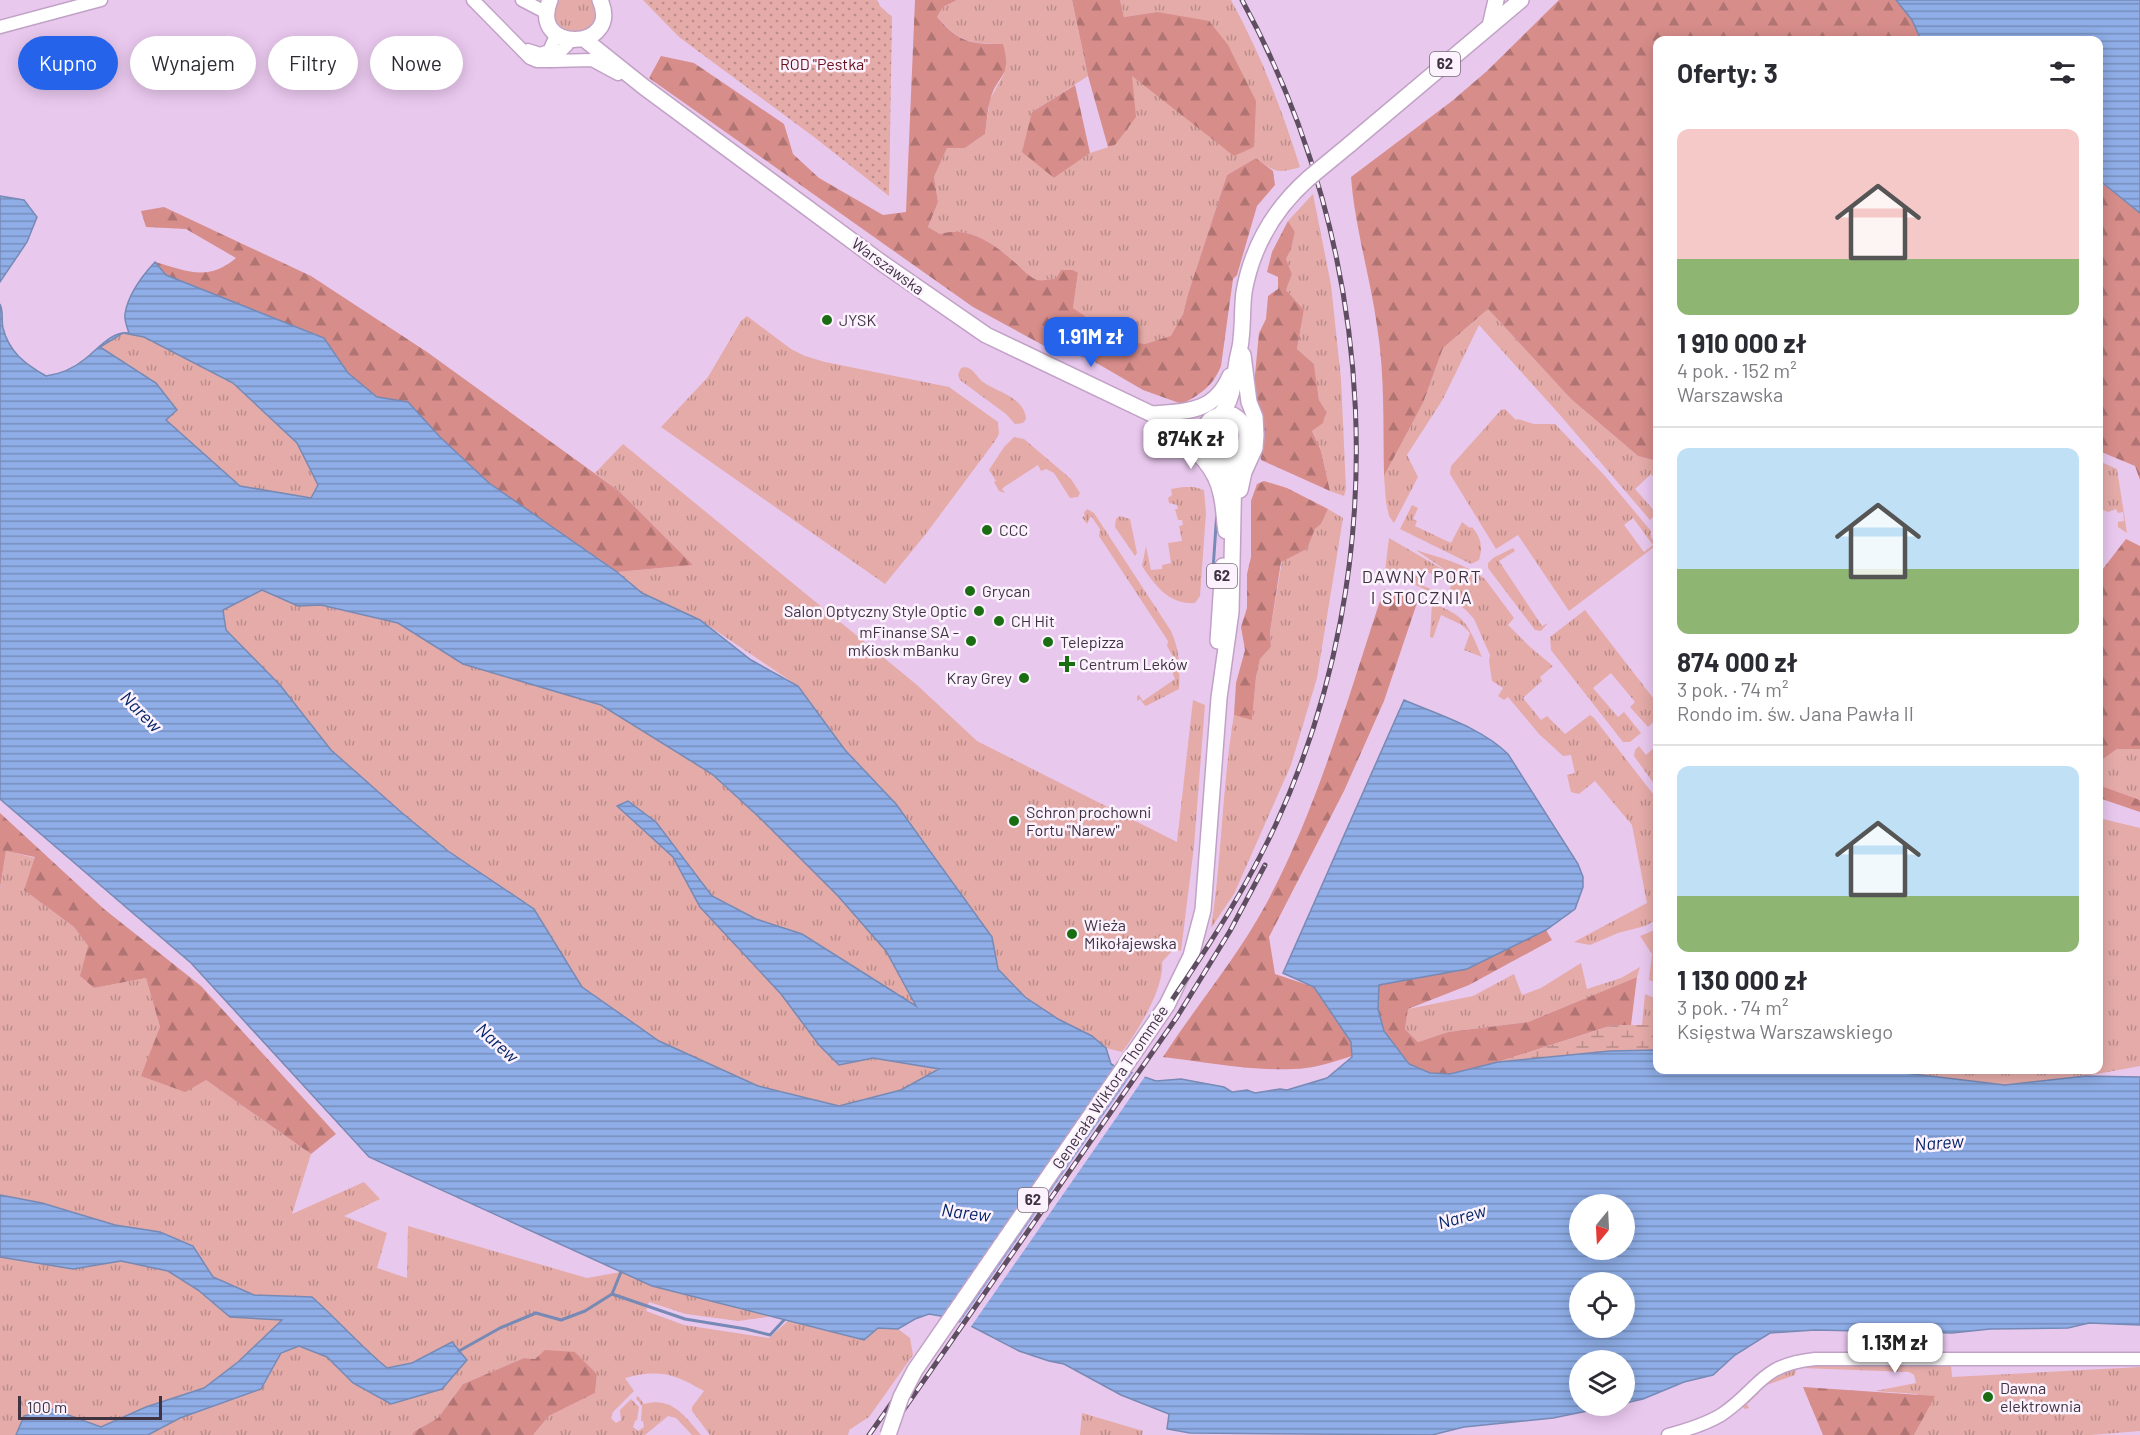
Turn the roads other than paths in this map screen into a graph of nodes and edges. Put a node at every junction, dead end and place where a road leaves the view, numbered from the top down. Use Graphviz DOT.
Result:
graph roads {
  1 [pos="101,0"];
  2 [pos="473,0"];
  3 [pos="522,0"];
  4 [pos="600,0"];
  5 [pos="1496,0"];
  6 [pos="1521,0"];
  7 [pos="548,6"];
  8 [pos="1490,26"];
  9 [pos="0,27"];
  10 [pos="599,28"];
  11 [pos="554,32"];
  12 [pos="577,40"];
  13 [pos="522,48"];
  14 [pos="551,61"];
  15 [pos="644,87"];
  16 [pos="1240,352"];
  17 [pos="1150,414"];
  18 [pos="1221,414"];
  19 [pos="1238,418"];
  20 [pos="1208,423"];
  21 [pos="1204,439"];
  22 [pos="1237,453"];
  23 [pos="1217,455"];
  24 [pos="1234,510"];
  25 [pos="1226,531"];
  26 [pos="1219,698"];
  27 [pos="2140,1359"];
  28 [pos="888,1435"];
  29 [pos="1668,1435"];
  1 -- 9 [label="street"];
  2 -- 13 [label="street"];
  3 -- 7 [label="street"];
  4 -- 10 [label="main road"];
  5 -- 8 [label="main road"];
  6 -- 8 [label="main road, 62"];
  7 -- 11 [label="main road"];
  8 -- 16 [label="main road, 62, bridge"];
  10 -- 12 [label="main road"];
  10 -- 15 [label="main road, Warszawska"];
  11 -- 12 [label="main road, Warszawska"];
  11 -- 13 [label="street"];
  12 -- 14 [label="street"];
  12 -- 15 [label="main road, Warszawska"];
  13 -- 14 [label="street"];
  14 -- 15 [label="street"];
  15 -- 17 [label="main road, Warszawska"];
  16 -- 17 [label="main road"];
  16 -- 18 [label="main road, 62"];
  16 -- 19 [label="main road, 62"];
  16 -- 24 [label="main road, 62"];
  17 -- 20 [label="main road, Warszawska"];
  17 -- 21 [label="main road, Warszawska"];
  17 -- 25 [label="main road"];
  18 -- 19 [label="main road"];
  18 -- 20 [label="main road"];
  19 -- 22 [label="main road, 62"];
  20 -- 21 [label="main road"];
  21 -- 23 [label="main road, 62"];
  22 -- 23 [label="main road"];
  22 -- 24 [label="main road, Generała Wiktora Thommée / 62"];
  23 -- 25 [label="main road, Generała Wiktora Thommée / 62"];
  24 -- 26 [label="main road, Generała Wiktora Thommée / 62"];
  25 -- 26 [label="main road, Generała Wiktora Thommée / 62"];
  26 -- 28 [label="main road, Generała Wiktora Thommée / 62, bridge"];
  27 -- 29 [label="street"];
}
